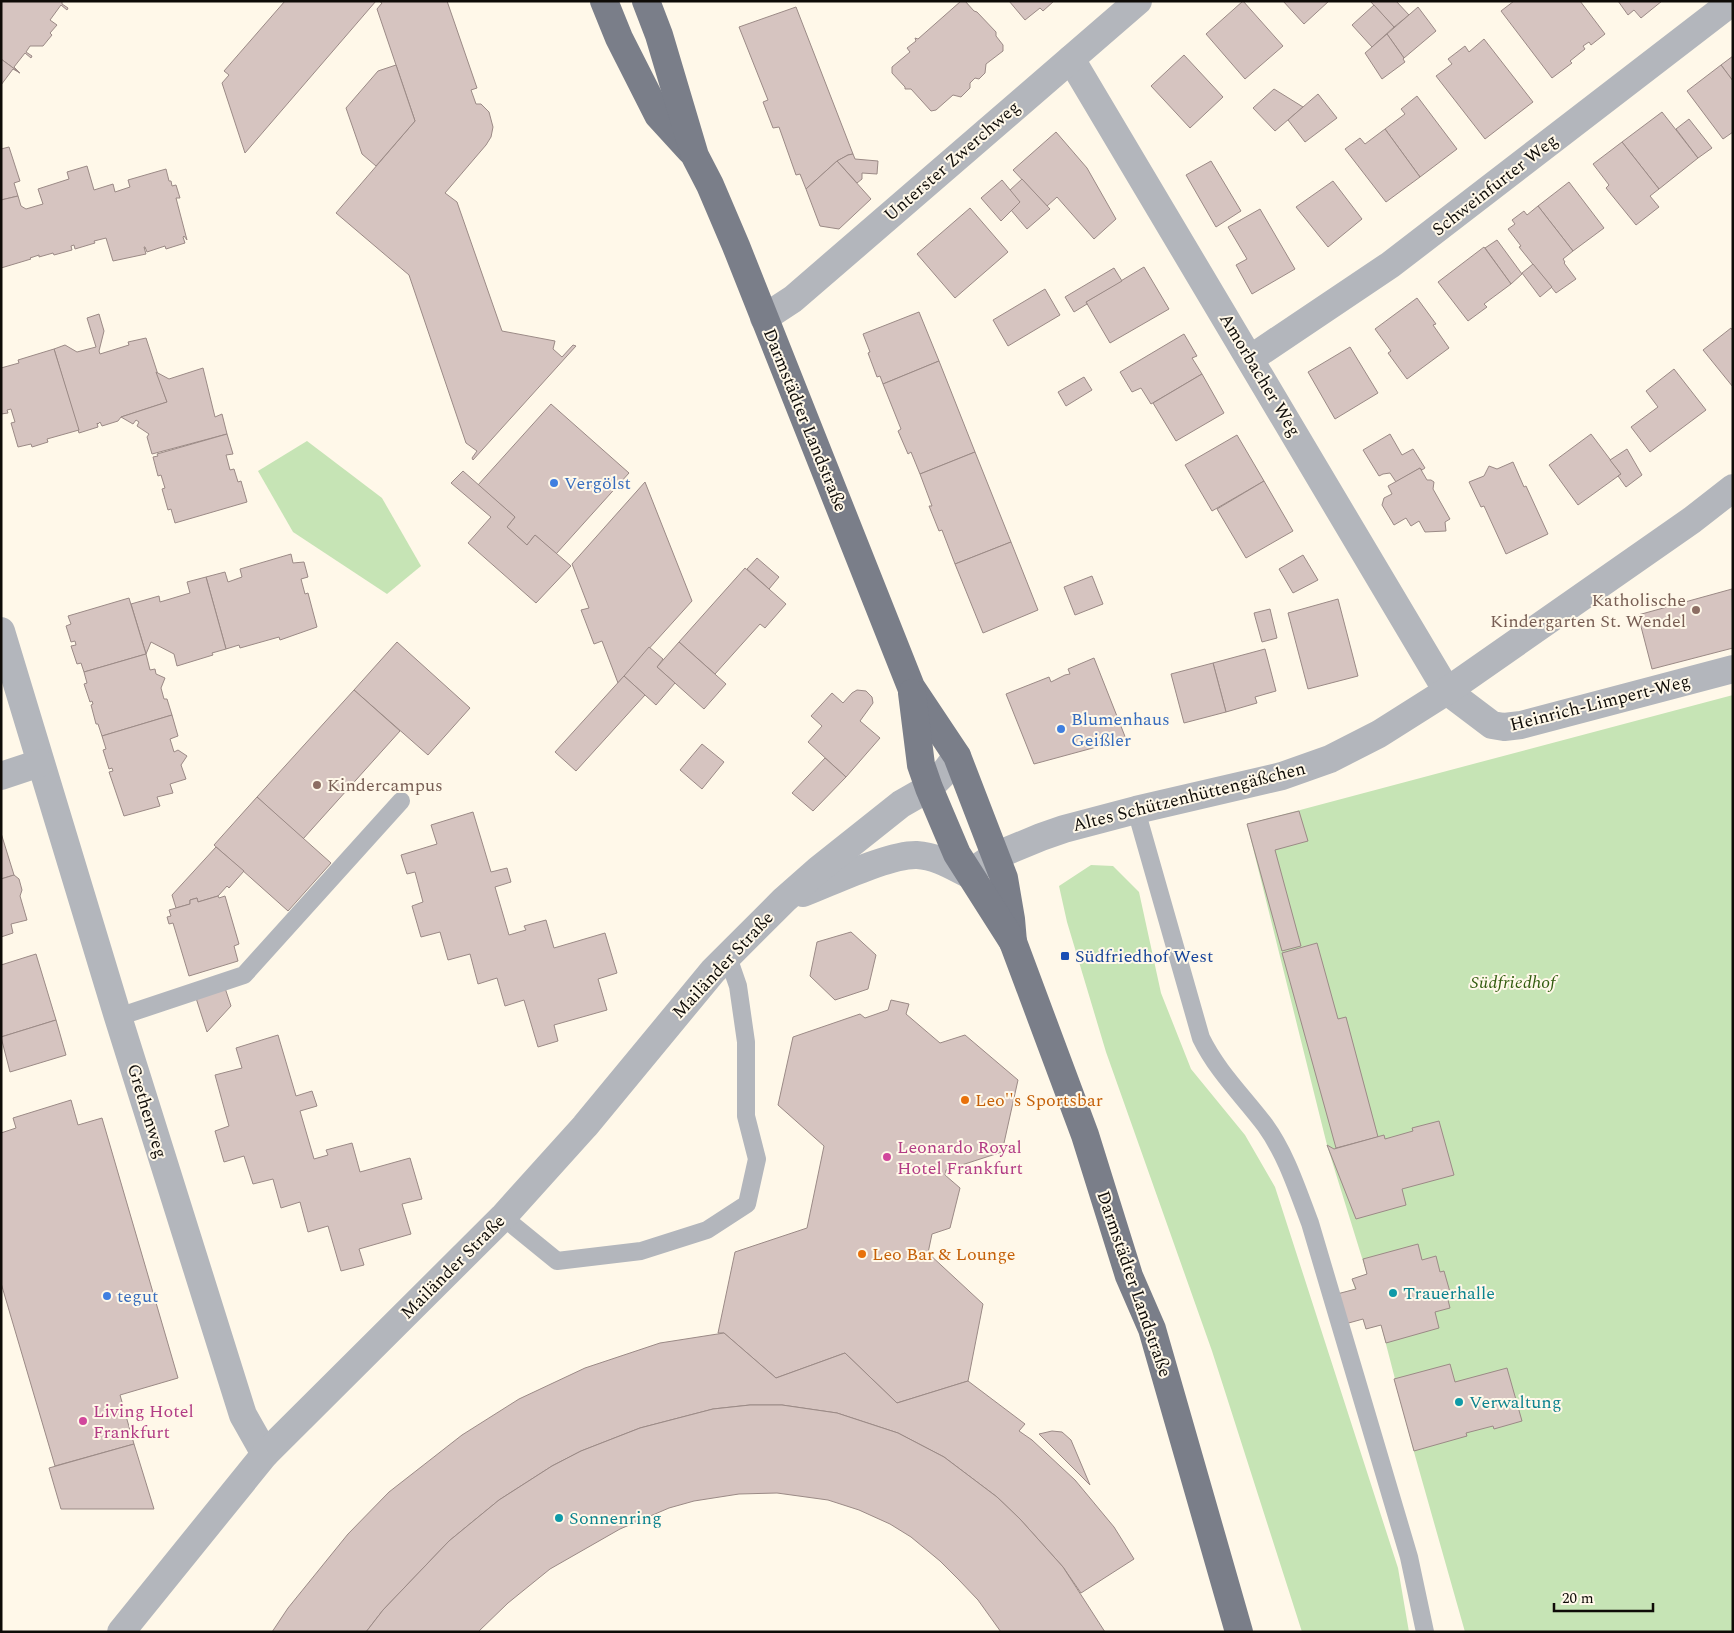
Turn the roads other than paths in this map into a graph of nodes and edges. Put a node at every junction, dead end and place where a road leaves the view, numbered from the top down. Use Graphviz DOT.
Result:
graph roads {
  1 [pos="604,1"];
  2 [pos="646,1"];
  3 [pos="1138,1"];
  4 [pos="1733,1"];
  5 [pos="1071,59"];
  6 [pos="695,156"];
  7 [pos="764,318"];
  8 [pos="1250,359"];
  9 [pos="1733,488"];
  10 [pos="1,631"];
  11 [pos="1733,669"];
  12 [pos="911,687"];
  13 [pos="1447,691"];
  14 [pos="957,756"];
  15 [pos="40,763"];
  16 [pos="1,776"];
  17 [pos="929,788"];
  18 [pos="401,800"];
  19 [pos="1136,810"];
  20 [pos="995,856"];
  21 [pos="968,874"];
  22 [pos="784,900"];
  23 [pos="1013,942"];
  24 [pos="728,956"];
  25 [pos="118,1017"];
  26 [pos="503,1217"];
  27 [pos="265,1454"];
  28 [pos="127,1624"];
  29 [pos="1239,1632"];
  30 [pos="1425,1632"];
  1 -- 6 [label="main road, Darmstädter Landstraße"];
  2 -- 6 [label="main road, Darmstädter Landstraße"];
  3 -- 5 [label="street, Unterster Zwerchweg"];
  4 -- 8 [label="street, Schweinfurter Weg"];
  5 -- 7 [label="street, Unterster Zwerchweg"];
  5 -- 8 [label="street, Amorbacher Weg"];
  6 -- 7 [label="main road, Darmstädter Landstraße"];
  7 -- 12 [label="main road, Darmstädter Landstraße"];
  8 -- 13 [label="street, Amorbacher Weg"];
  9 -- 13 [label="street, Altes Schützenhüttengäßchen"];
  10 -- 15 [label="street, Grethenweg"];
  11 -- 13 [label="street, Heinrich-Limpert-Weg"];
  12 -- 14 [label="main road, Darmstädter Landstraße"];
  12 -- 17 [label="main road, Darmstädter Landstraße"];
  13 -- 19 [label="street, Altes Schützenhüttengäßchen"];
  14 -- 17 [label="street, Mailänder Straße"];
  14 -- 20 [label="main road, Darmstädter Landstraße"];
  15 -- 16 [label="street"];
  15 -- 25 [label="street, Grethenweg"];
  17 -- 21 [label="main road, Darmstädter Landstraße"];
  17 -- 22 [label="street, Mailänder Straße"];
  18 -- 25 [label="lane"];
  19 -- 20 [label="street, Altes Schützenhüttengäßchen"];
  19 -- 30 [label="lane"];
  20 -- 21 [label="street"];
  20 -- 23 [label="main road, Darmstädter Landstraße"];
  21 -- 22 [label="street, Mailänder Straße"];
  21 -- 23 [label="main road, Darmstädter Landstraße"];
  22 -- 24 [label="street, Mailänder Straße"];
  23 -- 29 [label="main road, Darmstädter Landstraße"];
  24 -- 26 [label="street, Mailänder Straße"];
  24 -- 26 [label="lane"];
  25 -- 27 [label="street, Grethenweg"];
  26 -- 27 [label="street, Mailänder Straße"];
  27 -- 28 [label="street, Mailänder Straße"];
}
